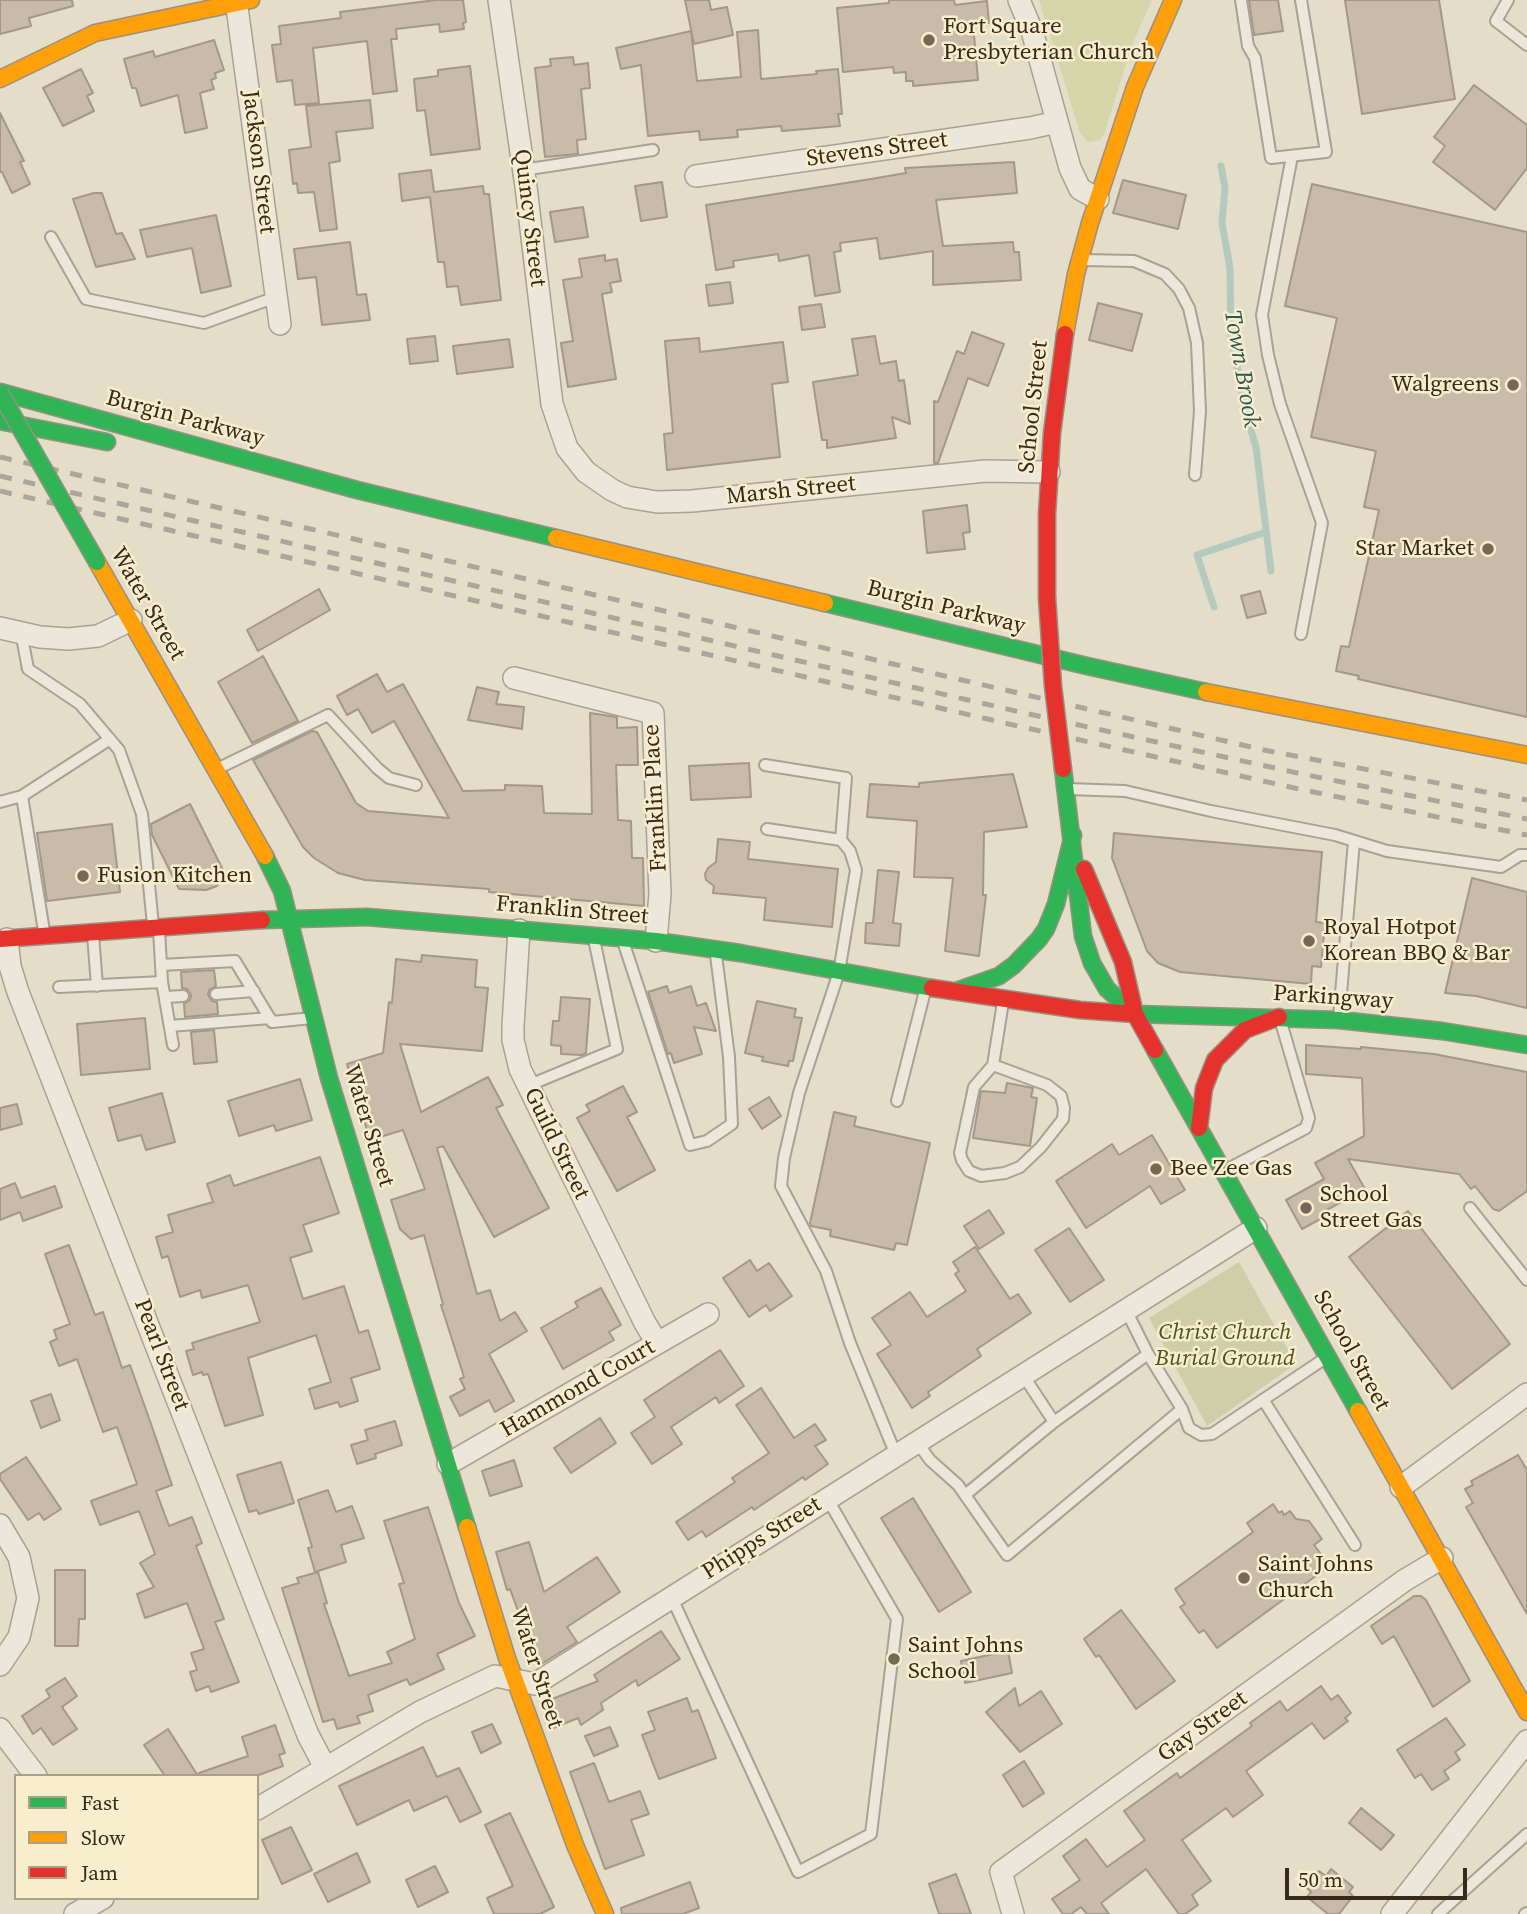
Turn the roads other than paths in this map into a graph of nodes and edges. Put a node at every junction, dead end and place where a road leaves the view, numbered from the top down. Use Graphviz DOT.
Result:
graph roads {
  1 [pos="499,0"];
  2 [pos="1019,0"];
  3 [pos="1173,0"];
  4 [pos="1241,0"];
  5 [pos="1301,0"];
  6 [pos="1508,0"];
  7 [pos="241,1"];
  8 [pos="1527,45"];
  9 [pos="0,79"];
  10 [pos="1057,122"];
  11 [pos="653,150"];
  12 [pos="1292,156"];
  13 [pos="523,170"];
  14 [pos="696,176"];
  15 [pos="1098,199"];
  16 [pos="51,237"];
  17 [pos="1080,260"];
  18 [pos="276,297"];
  19 [pos="280,324"];
  20 [pos="0,392"];
  21 [pos="0,421"];
  22 [pos="561,435"];
  23 [pos="126,445"];
  24 [pos="153,451"];
  25 [pos="1049,472"];
  26 [pos="1195,475"];
  27 [pos="357,490"];
  28 [pos="131,620"];
  29 [pos="0,628"];
  30 [pos="21,632"];
  31 [pos="1301,634"];
  32 [pos="514,678"];
  33 [pos="110,739"];
  34 [pos="1527,755"];
  35 [pos="765,765"];
  36 [pos="216,769"];
  37 [pos="416,785"];
  38 [pos="1066,789"];
  39 [pos="22,796"];
  40 [pos="0,802"];
  41 [pos="768,829"];
  42 [pos="1073,835"];
  43 [pos="841,840"];
  44 [pos="1354,841"];
  45 [pos="1527,855"];
  46 [pos="290,918"];
  47 [pos="156,928"];
  48 [pos="519,930"];
  49 [pos="93,933"];
  50 [pos="44,936"];
  51 [pos="594,936"];
  52 [pos="3,939"];
  53 [pos="623,940"];
  54 [pos="656,941"];
  55 [pos="715,949"];
  56 [pos="161,965"];
  57 [pos="839,972"];
  58 [pos="162,982"];
  59 [pos="97,986"];
  60 [pos="59,988"];
  61 [pos="926,988"];
  62 [pos="254,991"];
  63 [pos="948,991"];
  64 [pos="216,994"];
  65 [pos="183,996"];
  66 [pos="165,997"];
  67 [pos="1004,999"];
  68 [pos="1135,1014"];
  69 [pos="1279,1017"];
  70 [pos="270,1018"];
  71 [pos="313,1018"];
  72 [pos="1339,1020"];
  73 [pos="170,1026"];
  74 [pos="173,1045"];
  75 [pos="1527,1045"];
  76 [pos="993,1065"];
  77 [pos="527,1086"];
  78 [pos="897,1101"];
  79 [pos="1199,1128"];
  80 [pos="1224,1172"];
  81 [pos="1470,1208"];
  82 [pos="1256,1228"];
  83 [pos="1527,1280"];
  84 [pos="1126,1310"];
  85 [pos="708,1314"];
  86 [pos="657,1343"];
  87 [pos="1148,1354"];
  88 [pos="1328,1357"];
  89 [pos="1023,1375"];
  90 [pos="1527,1394"];
  91 [pos="1264,1401"];
  92 [pos="1182,1409"];
  93 [pos="1054,1422"];
  94 [pos="917,1442"];
  95 [pos="896,1455"];
  96 [pos="448,1464"];
  97 [pos="1401,1487"];
  98 [pos="965,1495"];
  99 [pos="827,1498"];
  100 [pos="0,1525"];
  101 [pos="1355,1545"];
  102 [pos="1441,1558"];
  103 [pos="671,1597"];
  104 [pos="0,1665"];
  105 [pos="514,1680"];
  106 [pos="1527,1712"];
  107 [pos="0,1729"];
  108 [pos="1527,1741"];
  109 [pos="325,1767"];
  110 [pos="34,1774"];
  111 [pos="259,1808"];
  112 [pos="1527,1834"];
  113 [pos="100,1900"];
  114 [pos="75,1914"];
  115 [pos="605,1914"];
  116 [pos="1013,1914"];
  117 [pos="1392,1914"];
  118 [pos="1438,1914"];
  1 -- 13 [label="street, Quincy Street"];
  2 -- 10 [label="street"];
  3 -- 15 [label="main road, School Street"];
  4 -- 12 [label="lane"];
  5 -- 12 [label="lane"];
  6 -- 8 [label="lane"];
  7 -- 9 [label="main road"];
  7 -- 18 [label="street, Jackson Street"];
  10 -- 14 [label="street, Stevens Street"];
  10 -- 15 [label="street"];
  11 -- 13 [label="lane"];
  12 -- 31 [label="lane"];
  13 -- 22 [label="street, Quincy Street"];
  15 -- 17 [label="main road, School Street"];
  16 -- 18 [label="lane"];
  17 -- 25 [label="main road, School Street"];
  17 -- 26 [label="lane"];
  18 -- 19 [label="street, Jackson Street"];
  20 -- 27 [label="main road, Burgin Parkway"];
  20 -- 28 [label="main road, Water Street, bridge"];
  21 -- 23 [label="main road, Burgin Parkway"];
  22 -- 25 [label="street, Marsh Street"];
  24 -- 27 [label="main road, Burgin Parkway"];
  25 -- 38 [label="main road, School Street, bridge"];
  27 -- 34 [label="main road, Burgin Parkway"];
  28 -- 30 [label="street"];
  28 -- 36 [label="main road, Water Street"];
  29 -- 30 [label="street"];
  30 -- 33 [label="lane"];
  32 -- 54 [label="street, Franklin Place"];
  33 -- 39 [label="lane"];
  33 -- 47 [label="lane"];
  35 -- 43 [label="lane"];
  36 -- 37 [label="lane"];
  36 -- 46 [label="main road, Water Street"];
  38 -- 42 [label="main road, School Street"];
  38 -- 44 [label="lane"];
  39 -- 40 [label="lane"];
  39 -- 50 [label="lane"];
  41 -- 43 [label="lane"];
  42 -- 63 [label="main road"];
  42 -- 68 [label="main road, School Street"];
  42 -- 68 [label="main road, School Street"];
  43 -- 57 [label="lane"];
  44 -- 45 [label="lane"];
  44 -- 72 [label="lane"];
  46 -- 47 [label="main road, Franklin Street"];
  46 -- 48 [label="main road, Franklin Street"];
  46 -- 71 [label="main road, Water Street"];
  47 -- 49 [label="main road, Franklin Street"];
  47 -- 56 [label="lane"];
  48 -- 51 [label="main road, Franklin Street"];
  48 -- 77 [label="street, Guild Street"];
  49 -- 50 [label="main road, Franklin Street"];
  49 -- 59 [label="lane"];
  50 -- 52 [label="main road, Franklin Street"];
  51 -- 53 [label="main road, Franklin Street"];
  51 -- 77 [label="lane"];
  52 -- 109 [label="street, Pearl Street"];
  53 -- 54 [label="main road, Franklin Street"];
  53 -- 55 [label="lane"];
  54 -- 55 [label="main road, Franklin Street"];
  55 -- 57 [label="main road, Franklin Street"];
  56 -- 58 [label="lane"];
  56 -- 62 [label="lane"];
  57 -- 61 [label="main road, Franklin Street"];
  57 -- 95 [label="lane"];
  58 -- 59 [label="lane"];
  58 -- 66 [label="lane"];
  59 -- 60 [label="lane"];
  61 -- 63 [label="main road, Franklin Street"];
  61 -- 78 [label="lane"];
  62 -- 64 [label="lane"];
  62 -- 70 [label="lane"];
  63 -- 67 [label="main road, Franklin Street"];
  65 -- 66 [label="lane"];
  66 -- 73 [label="lane"];
  67 -- 68 [label="main road, Franklin Street"];
  67 -- 76 [label="lane"];
  68 -- 69 [label="main road, Parkingway"];
  68 -- 79 [label="main road, School Street"];
  69 -- 72 [label="main road, Parkingway"];
  69 -- 79 [label="main road"];
  69 -- 80 [label="lane"];
  70 -- 71 [label="lane"];
  70 -- 73 [label="lane"];
  71 -- 96 [label="main road, Water Street"];
  72 -- 75 [label="main road, Parkingway"];
  73 -- 74 [label="lane"];
  76 -- 76 [label="lane"];
  77 -- 86 [label="street, Guild Street"];
  79 -- 80 [label="main road, School Street"];
  80 -- 82 [label="main road, School Street"];
  81 -- 83 [label="lane"];
  82 -- 84 [label="street, Phipps Street"];
  82 -- 88 [label="main road, School Street"];
  84 -- 87 [label="lane"];
  84 -- 89 [label="street, Phipps Street"];
  85 -- 86 [label="street, Hammond Court"];
  86 -- 96 [label="street, Hammond Court"];
  87 -- 92 [label="lane"];
  87 -- 93 [label="lane"];
  88 -- 91 [label="lane"];
  88 -- 97 [label="main road, School Street"];
  89 -- 93 [label="lane"];
  89 -- 94 [label="street, Phipps Street"];
  90 -- 97 [label="street"];
  91 -- 92 [label="lane"];
  91 -- 101 [label="lane"];
  92 -- 98 [label="lane"];
  93 -- 98 [label="lane"];
  94 -- 95 [label="street, Phipps Street"];
  94 -- 98 [label="lane"];
  95 -- 99 [label="street, Phipps Street"];
  96 -- 105 [label="main road, Water Street"];
  97 -- 102 [label="main road, School Street"];
  99 -- 103 [label="street, Phipps Street"];
  99 -- 103 [label="lane"];
  100 -- 104 [label="street"];
  102 -- 106 [label="main road, School Street"];
  102 -- 116 [label="street, Gay Street"];
  103 -- 105 [label="street, Phipps Street"];
  105 -- 109 [label="street, Phipps Street"];
  105 -- 115 [label="main road, Water Street"];
  107 -- 110 [label="street"];
  108 -- 117 [label="street"];
  109 -- 111 [label="street, Phipps Street"];
  112 -- 118 [label="lane"];
  113 -- 114 [label="street"];
}
